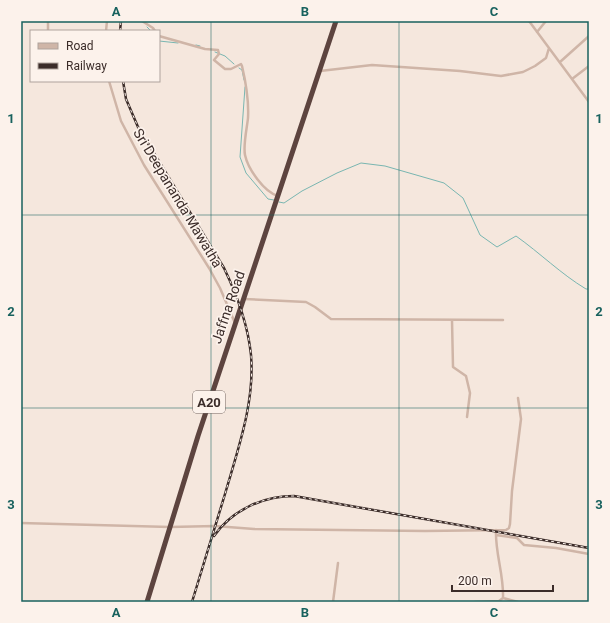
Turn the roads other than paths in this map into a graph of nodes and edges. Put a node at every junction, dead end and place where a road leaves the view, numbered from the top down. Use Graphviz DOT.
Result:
graph roads {
  1 [pos="142,21"];
  2 [pos="336,21"];
  3 [pos="529,21"];
  4 [pos="546,21"];
  5 [pos="154,30"];
  6 [pos="537,32"];
  7 [pos="160,36"];
  8 [pos="589,36"];
  9 [pos="549,48"];
  10 [pos="560,62"];
  11 [pos="589,66"];
  12 [pos="320,70"];
  13 [pos="572,79"];
  14 [pos="109,82"];
  15 [pos="589,102"];
  16 [pos="277,200"];
  17 [pos="244,299"];
  18 [pos="452,320"];
  19 [pos="503,320"];
  20 [pos="235,324"];
  21 [pos="518,398"];
  22 [pos="467,417"];
  23 [pos="21,523"];
  24 [pos="170,527"];
  25 [pos="496,530"];
  26 [pos="496,535"];
  27 [pos="589,554"];
  28 [pos="338,563"];
  29 [pos="503,598"];
  30 [pos="148,602"];
  31 [pos="333,602"];
  32 [pos="475,602"];
  33 [pos="518,602"];
  1 -- 5 [label="street"];
  2 -- 12 [label="highway, Jaffna Road / A20"];
  3 -- 6 [label="street"];
  4 -- 6 [label="street"];
  6 -- 9 [label="street"];
  7 -- 16 [label="street"];
  8 -- 10 [label="street"];
  9 -- 10 [label="street"];
  9 -- 12 [label="street"];
  10 -- 13 [label="street"];
  11 -- 13 [label="street"];
  12 -- 16 [label="highway, Jaffna Road / A20"];
  13 -- 15 [label="street"];
  14 -- 20 [label="street, Sri Deepananda Mawatha"];
  16 -- 17 [label="highway, Jaffna Road / A20"];
  17 -- 18 [label="street"];
  17 -- 20 [label="highway, Jaffna Road / A20"];
  18 -- 19 [label="street"];
  18 -- 22 [label="street"];
  20 -- 24 [label="highway, Jaffna Road / A20"];
  21 -- 25 [label="street"];
  23 -- 24 [label="street"];
  24 -- 25 [label="street"];
  24 -- 30 [label="highway, Jaffna Road / A20"];
  25 -- 26 [label="street"];
  26 -- 27 [label="street"];
  26 -- 29 [label="street"];
  28 -- 31 [label="street"];
  29 -- 32 [label="street"];
  29 -- 33 [label="street"];
}
